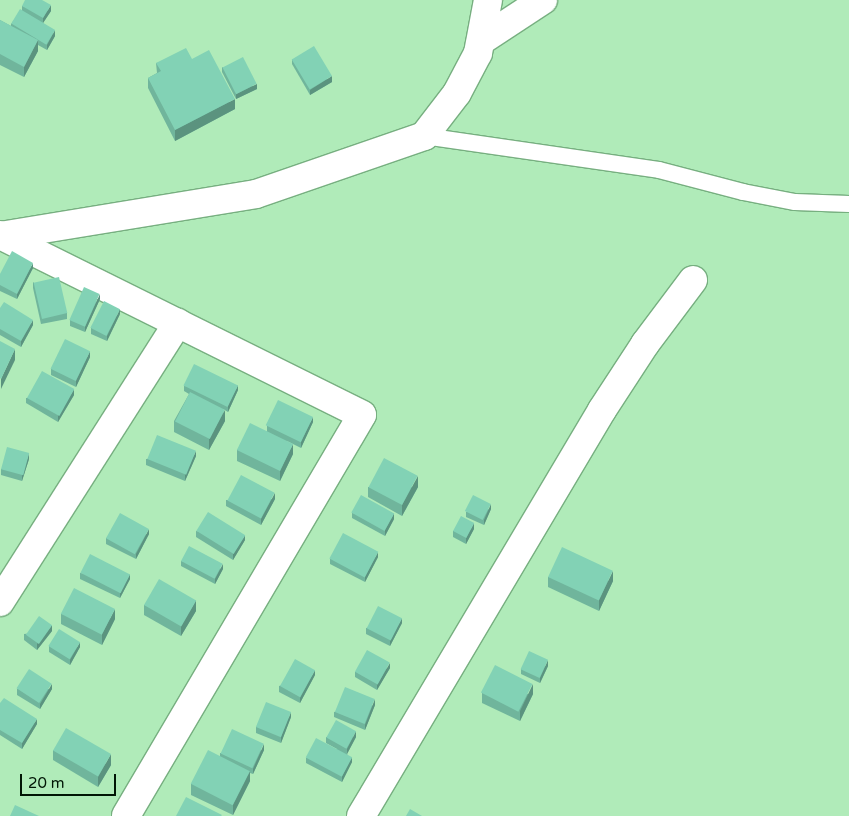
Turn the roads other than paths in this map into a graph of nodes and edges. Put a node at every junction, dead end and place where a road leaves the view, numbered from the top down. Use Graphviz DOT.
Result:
graph roads {
  1 [pos="488,0"];
  2 [pos="543,0"];
  3 [pos="482,40"];
  4 [pos="424,136"];
  5 [pos="849,204"];
  6 [pos="0,235"];
  7 [pos="693,280"];
  8 [pos="178,323"];
  9 [pos="0,602"];
  10 [pos="126,816"];
  11 [pos="361,816"];
  1 -- 3 [label="street"];
  2 -- 3 [label="street"];
  3 -- 4 [label="street"];
  4 -- 5 [label="lane"];
  4 -- 6 [label="street"];
  6 -- 8 [label="street"];
  7 -- 11 [label="street"];
  8 -- 9 [label="street"];
  8 -- 10 [label="street"];
}
